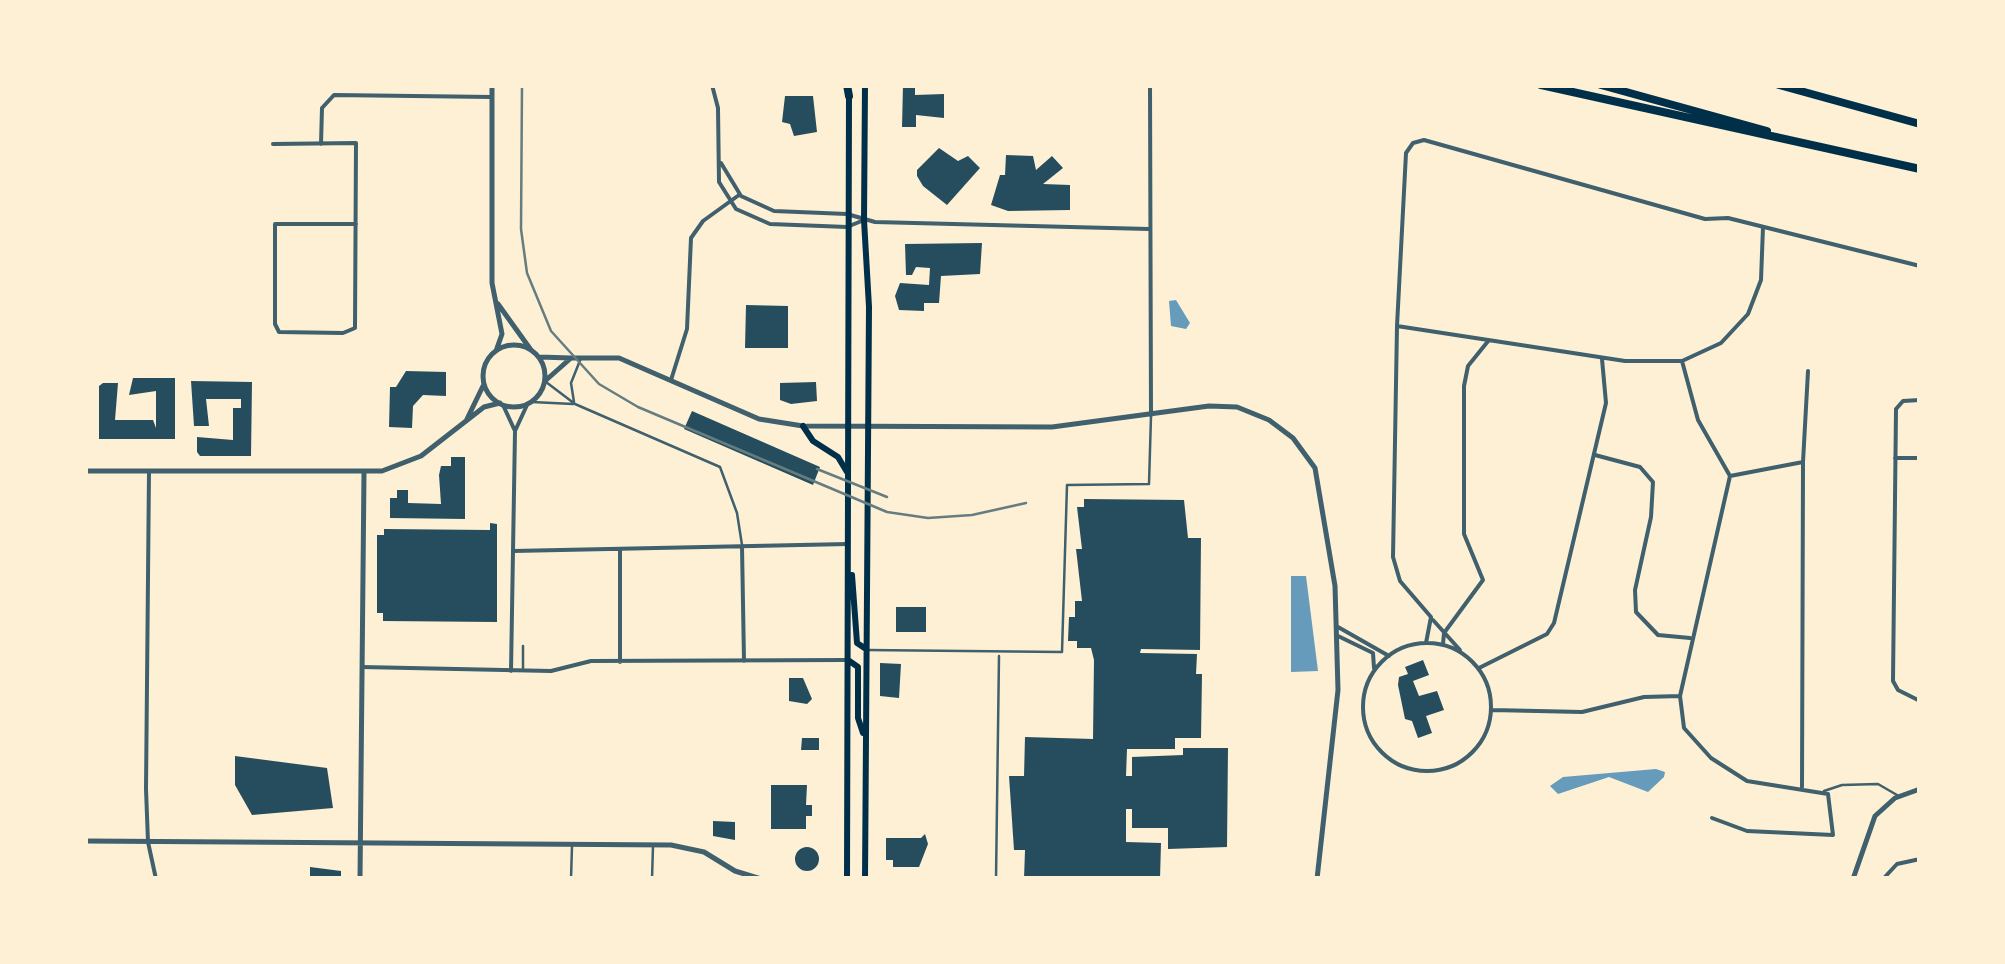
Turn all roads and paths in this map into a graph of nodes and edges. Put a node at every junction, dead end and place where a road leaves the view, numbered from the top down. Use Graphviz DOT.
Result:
graph roads {
  1 [pos="492,85"];
  2 [pos="712,85"];
  3 [pos="848,85"];
  4 [pos="865,85"];
  5 [pos="1150,85"];
  6 [pos="1541,85"];
  7 [pos="1601,85"];
  8 [pos="1779,85"];
  9 [pos="848,96"];
  10 [pos="492,97"];
  11 [pos="1920,124"];
  12 [pos="273,144"];
  13 [pos="321,144"];
  14 [pos="1834,149"];
  15 [pos="721,163"];
  16 [pos="1920,169"];
  17 [pos="739,194"];
  18 [pos="730,202"];
  19 [pos="847,214"];
  20 [pos="864,220"];
  21 [pos="356,224"];
  22 [pos="1763,226"];
  23 [pos="848,227"];
  24 [pos="1149,229"];
  25 [pos="1920,266"];
  26 [pos="498,304"];
  27 [pos="1397,326"];
  28 [pos="1490,340"];
  29 [pos="531,350"];
  30 [pos="496,352"];
  31 [pos="582,356"];
  32 [pos="538,357"];
  33 [pos="571,358"];
  34 [pos="1602,358"];
  35 [pos="1682,362"];
  36 [pos="1808,372"];
  37 [pos="671,380"];
  38 [pos="545,381"];
  39 [pos="484,384"];
  40 [pos="1920,400"];
  41 [pos="530,403"];
  42 [pos="501,404"];
  43 [pos="575,404"];
  44 [pos="1151,414"];
  45 [pos="468,419"];
  46 [pos="868,425"];
  47 [pos="803,426"];
  48 [pos="850,426"];
  49 [pos="514,431"];
  50 [pos="1595,454"];
  51 [pos="1895,458"];
  52 [pos="1920,458"];
  53 [pos="1803,462"];
  54 [pos="150,471"];
  55 [pos="364,471"];
  56 [pos="85,472"];
  57 [pos="1730,476"];
  58 [pos="850,477"];
  59 [pos="849,544"];
  60 [pos="742,546"];
  61 [pos="620,549"];
  62 [pos="513,551"];
  63 [pos="849,564"];
  64 [pos="1431,618"];
  65 [pos="1338,626"];
  66 [pos="1444,633"];
  67 [pos="1338,636"];
  68 [pos="1692,638"];
  69 [pos="1426,643"];
  70 [pos="1443,645"];
  71 [pos="524,646"];
  72 [pos="866,649"];
  73 [pos="999,653"];
  74 [pos="1463,654"];
  75 [pos="1389,656"];
  76 [pos="848,660"];
  77 [pos="744,661"];
  78 [pos="620,662"];
  79 [pos="362,667"];
  80 [pos="1479,668"];
  81 [pos="1374,670"];
  82 [pos="511,671"];
  83 [pos="523,671"];
  84 [pos="1680,696"];
  85 [pos="1920,702"];
  86 [pos="1492,710"];
  87 [pos="866,738"];
  88 [pos="1802,787"];
  89 [pos="1920,789"];
  90 [pos="1824,791"];
  91 [pos="1898,796"];
  92 [pos="1712,818"];
  93 [pos="85,841"];
  94 [pos="148,842"];
  95 [pos="360,844"];
  96 [pos="572,844"];
  97 [pos="652,845"];
  98 [pos="1920,858"];
  99 [pos="156,879"];
  100 [pos="360,879"];
  101 [pos="571,879"];
  102 [pos="652,879"];
  103 [pos="761,879"];
  104 [pos="847,879"];
  105 [pos="864,879"];
  106 [pos="996,879"];
  107 [pos="1317,879"];
  108 [pos="1853,879"];
  109 [pos="1884,879"];
  1 -- 10 [label="street"];
  2 -- 15 [label="street"];
  3 -- 9 [label="highway"];
  4 -- 20 [label="main road"];
  5 -- 24 [label="street"];
  6 -- 14 [label="highway"];
  7 -- 14 [label="highway"];
  8 -- 11 [label="highway"];
  9 -- 19 [label="main road"];
  10 -- 13 [label="street"];
  10 -- 26 [label="street"];
  12 -- 13 [label="street"];
  13 -- 21 [label="street"];
  14 -- 16 [label="highway"];
  15 -- 17 [label="street"];
  15 -- 18 [label="street"];
  17 -- 18 [label="street"];
  17 -- 19 [label="street"];
  18 -- 23 [label="street"];
  18 -- 37 [label="street"];
  19 -- 20 [label="street"];
  19 -- 23 [label="main road"];
  20 -- 23 [label="street"];
  20 -- 24 [label="street"];
  20 -- 46 [label="main road"];
  21 -- 21 [label="street"];
  22 -- 25 [label="street"];
  22 -- 27 [label="street"];
  22 -- 35 [label="street"];
  23 -- 48 [label="main road"];
  24 -- 44 [label="street"];
  26 -- 29 [label="street"];
  26 -- 30 [label="street"];
  27 -- 28 [label="street"];
  27 -- 64 [label="street"];
  28 -- 34 [label="street"];
  28 -- 66 [label="street"];
  29 -- 30 [label="street"];
  29 -- 32 [label="street"];
  30 -- 39 [label="street"];
  31 -- 33 [label="street"];
  31 -- 37 [label="street"];
  31 -- 43 [label="lane"];
  32 -- 33 [label="street"];
  32 -- 38 [label="street"];
  33 -- 38 [label="street"];
  34 -- 35 [label="street"];
  34 -- 50 [label="street"];
  35 -- 57 [label="street"];
  36 -- 53 [label="street"];
  37 -- 47 [label="street"];
  38 -- 41 [label="street"];
  38 -- 43 [label="lane"];
  39 -- 42 [label="street"];
  39 -- 45 [label="street"];
  40 -- 51 [label="street"];
  41 -- 42 [label="street"];
  41 -- 43 [label="lane"];
  41 -- 49 [label="street"];
  42 -- 45 [label="street"];
  42 -- 49 [label="street"];
  43 -- 60 [label="lane"];
  44 -- 46 [label="street"];
  44 -- 65 [label="street"];
  44 -- 73 [label="lane"];
  45 -- 55 [label="street"];
  46 -- 48 [label="street"];
  46 -- 72 [label="main road"];
  47 -- 48 [label="street"];
  47 -- 58 [label="main road"];
  48 -- 58 [label="main road"];
  49 -- 62 [label="street"];
  50 -- 68 [label="street"];
  50 -- 80 [label="street"];
  51 -- 52 [label="street"];
  51 -- 85 [label="street"];
  53 -- 57 [label="street"];
  53 -- 88 [label="street"];
  54 -- 55 [label="street"];
  54 -- 56 [label="street"];
  54 -- 94 [label="street"];
  55 -- 79 [label="street"];
  57 -- 68 [label="street"];
  58 -- 59 [label="main road"];
  59 -- 60 [label="street"];
  59 -- 63 [label="main road"];
  60 -- 61 [label="street"];
  60 -- 77 [label="street"];
  61 -- 62 [label="street"];
  61 -- 78 [label="street"];
  62 -- 82 [label="street"];
  63 -- 72 [label="main road"];
  63 -- 76 [label="main road"];
  64 -- 66 [label="street"];
  64 -- 69 [label="street"];
  65 -- 67 [label="street"];
  65 -- 75 [label="street"];
  66 -- 70 [label="street"];
  66 -- 74 [label="street"];
  67 -- 81 [label="street"];
  67 -- 107 [label="street"];
  68 -- 84 [label="street"];
  69 -- 70 [label="street"];
  69 -- 75 [label="street"];
  70 -- 74 [label="street"];
  71 -- 83 [label="lane"];
  72 -- 73 [label="lane"];
  72 -- 87 [label="main road"];
  73 -- 106 [label="lane"];
  74 -- 80 [label="street"];
  75 -- 81 [label="street"];
  76 -- 77 [label="street"];
  76 -- 87 [label="main road"];
  76 -- 104 [label="main road"];
  77 -- 78 [label="street"];
  78 -- 83 [label="street"];
  79 -- 82 [label="street"];
  79 -- 95 [label="street"];
  80 -- 86 [label="street"];
  81 -- 86 [label="street"];
  82 -- 83 [label="street"];
  84 -- 86 [label="street"];
  84 -- 88 [label="street"];
  87 -- 105 [label="main road"];
  88 -- 90 [label="street"];
  89 -- 91 [label="street"];
  90 -- 91 [label="lane"];
  90 -- 92 [label="street"];
  91 -- 108 [label="street"];
  93 -- 94 [label="street"];
  94 -- 95 [label="street"];
  94 -- 99 [label="street"];
  95 -- 96 [label="street"];
  95 -- 100 [label="street"];
  96 -- 97 [label="street"];
  96 -- 101 [label="lane"];
  97 -- 102 [label="lane"];
  97 -- 103 [label="street"];
  98 -- 109 [label="street"];
}
